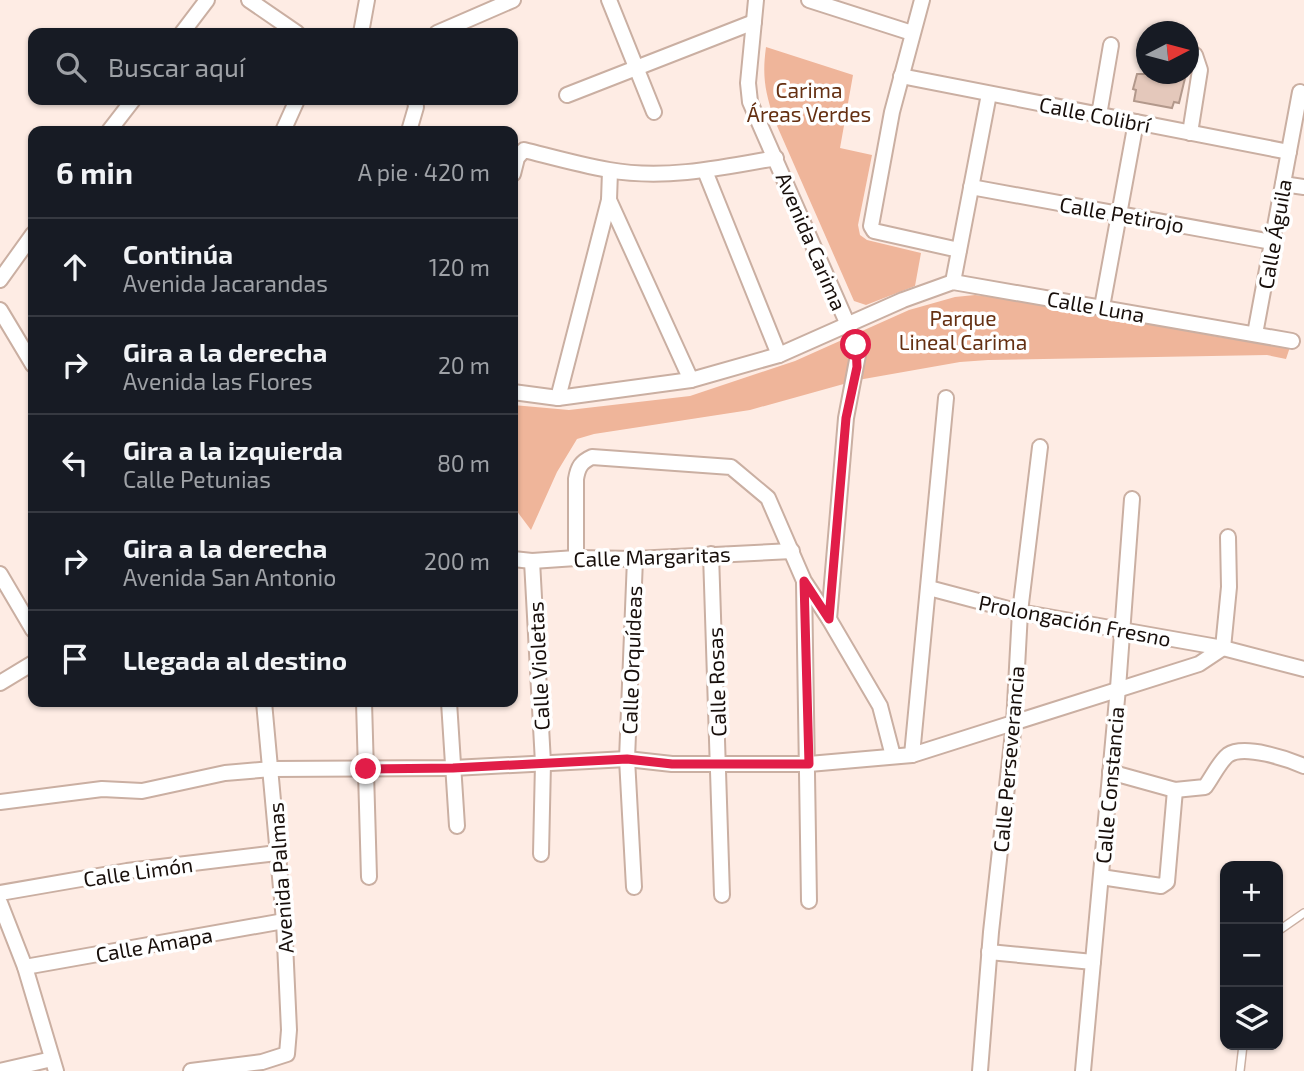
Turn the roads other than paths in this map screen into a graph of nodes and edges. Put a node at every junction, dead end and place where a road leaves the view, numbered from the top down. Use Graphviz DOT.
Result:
graph roads {
  1 [pos="207,0"];
  2 [pos="249,0"];
  3 [pos="367,0"];
  4 [pos="513,0"];
  5 [pos="609,0"];
  6 [pos="756,0"];
  7 [pos="809,0"];
  8 [pos="922,0"];
  9 [pos="754,22"];
  10 [pos="186,28"];
  11 [pos="290,28"];
  12 [pos="362,28"];
  13 [pos="449,28"];
  14 [pos="912,33"];
  15 [pos="1111,45"];
  16 [pos="637,67"];
  17 [pos="901,76"];
  18 [pos="1198,84"];
  19 [pos="1300,92"];
  20 [pos="989,94"];
  21 [pos="567,95"];
  22 [pos="129,105"];
  23 [pos="295,105"];
  24 [pos="416,105"];
  25 [pos="654,112"];
  26 [pos="1099,115"];
  27 [pos="1136,122"];
  28 [pos="114,126"];
  29 [pos="285,126"];
  30 [pos="411,126"];
  31 [pos="1190,132"];
  32 [pos="1289,152"];
  33 [pos="518,157"];
  34 [pos="776,158"];
  35 [pos="610,171"];
  36 [pos="705,171"];
  37 [pos="1283,184"];
  38 [pos="971,187"];
  39 [pos="1304,187"];
  40 [pos="609,200"];
  41 [pos="1119,214"];
  42 [pos="28,241"];
  43 [pos="1272,242"];
  44 [pos="959,250"];
  45 [pos="0,280"];
  46 [pos="953,282"];
  47 [pos="1102,307"];
  48 [pos="0,310"];
  49 [pos="848,325"];
  50 [pos="1255,334"];
  51 [pos="1292,341"];
  52 [pos="779,355"];
  53 [pos="28,357"];
  54 [pos="691,380"];
  55 [pos="518,393"];
  56 [pos="946,397"];
  57 [pos="558,398"];
  58 [pos="1040,447"];
  59 [pos="1132,499"];
  60 [pos="1228,537"];
  61 [pos="792,551"];
  62 [pos="711,554"];
  63 [pos="576,558"];
  64 [pos="635,559"];
  65 [pos="518,560"];
  66 [pos="532,561"];
  67 [pos="0,574"];
  68 [pos="804,581"];
  69 [pos="929,588"];
  70 [pos="1020,612"];
  71 [pos="829,619"];
  72 [pos="28,622"];
  73 [pos="1121,629"];
  74 [pos="1223,648"];
  75 [pos="28,666"];
  76 [pos="1304,668"];
  77 [pos="0,683"];
  78 [pos="1118,688"];
  79 [pos="265,707"];
  80 [pos="365,707"];
  81 [pos="449,707"];
  82 [pos="1014,723"];
  83 [pos="912,755"];
  84 [pos="892,757"];
  85 [pos="627,759"];
  86 [pos="543,763"];
  87 [pos="719,764"];
  88 [pos="809,764"];
  89 [pos="1304,766"];
  90 [pos="453,768"];
  91 [pos="272,769"];
  92 [pos="366,769"];
  93 [pos="1110,772"];
  94 [pos="1175,790"];
  95 [pos="0,802"];
  96 [pos="457,826"];
  97 [pos="277,853"];
  98 [pos="541,854"];
  99 [pos="369,877"];
  100 [pos="1101,877"];
  101 [pos="634,887"];
  102 [pos="0,893"];
  103 [pos="722,895"];
  104 [pos="810,901"];
  105 [pos="0,903"];
  106 [pos="1304,913"];
  107 [pos="284,921"];
  108 [pos="1283,928"];
  109 [pos="989,952"];
  110 [pos="1093,962"];
  111 [pos="25,967"];
  112 [pos="1242,1050"];
  113 [pos="54,1065"];
  114 [pos="0,1071"];
  115 [pos="191,1071"];
  116 [pos="980,1071"];
  117 [pos="1083,1071"];
  118 [pos="1240,1071"];
  1 -- 10 [label="street"];
  2 -- 11 [label="street"];
  3 -- 12 [label="street"];
  4 -- 13 [label="street"];
  5 -- 16 [label="street"];
  6 -- 9 [label="street, Avenida Carima"];
  7 -- 14 [label="street"];
  8 -- 14 [label="street"];
  9 -- 16 [label="street"];
  9 -- 34 [label="street, Avenida Carima"];
  14 -- 17 [label="street"];
  15 -- 26 [label="street"];
  16 -- 21 [label="street"];
  16 -- 25 [label="street"];
  17 -- 20 [label="street, Calle Colibrí"];
  17 -- 44 [label="street"];
  18 -- 31 [label="street"];
  19 -- 32 [label="street, Calle Águila"];
  20 -- 26 [label="street, Calle Colibrí"];
  20 -- 38 [label="street"];
  22 -- 28 [label="street"];
  23 -- 29 [label="street"];
  24 -- 30 [label="street"];
  26 -- 27 [label="street, Calle Colibrí"];
  27 -- 31 [label="street, Calle Colibrí"];
  27 -- 41 [label="street"];
  31 -- 32 [label="street, Calle Colibrí"];
  32 -- 37 [label="street, Calle Águila"];
  33 -- 35 [label="street"];
  34 -- 36 [label="street"];
  34 -- 49 [label="street, Avenida Carima"];
  35 -- 36 [label="street"];
  35 -- 40 [label="street"];
  36 -- 52 [label="street"];
  37 -- 39 [label="street"];
  37 -- 43 [label="street, Calle Águila"];
  38 -- 41 [label="street, Calle Petirojo"];
  38 -- 44 [label="street"];
  40 -- 54 [label="street"];
  40 -- 57 [label="street"];
  41 -- 43 [label="street, Calle Petirojo"];
  41 -- 47 [label="street"];
  42 -- 45 [label="street"];
  43 -- 50 [label="street, Calle Águila"];
  44 -- 46 [label="street"];
  46 -- 47 [label="street, Calle Luna"];
  46 -- 49 [label="street, Calle Luna"];
  47 -- 50 [label="street, Calle Luna"];
  48 -- 53 [label="street"];
  49 -- 52 [label="street, Calle Luna"];
  49 -- 71 [label="street, Avenida Carima"];
  50 -- 51 [label="street, Calle Luna"];
  52 -- 54 [label="street, Calle Luna"];
  54 -- 57 [label="street, Calle Luna"];
  55 -- 57 [label="street, Calle Luna"];
  56 -- 69 [label="street"];
  58 -- 70 [label="street, Calle Perseverancia"];
  59 -- 73 [label="street, Calle Constancia"];
  60 -- 74 [label="street"];
  61 -- 62 [label="street, Calle Margaritas"];
  61 -- 63 [label="street"];
  61 -- 68 [label="street"];
  62 -- 64 [label="street, Calle Margaritas"];
  62 -- 87 [label="street, Calle Rosas"];
  63 -- 64 [label="street, Calle Margaritas"];
  63 -- 66 [label="street, Calle Margaritas"];
  64 -- 85 [label="street, Calle Orquídeas"];
  65 -- 66 [label="street, Calle Margaritas"];
  66 -- 86 [label="street, Calle Violetas"];
  67 -- 72 [label="street"];
  68 -- 71 [label="street"];
  68 -- 88 [label="street"];
  69 -- 70 [label="street, Prolongación Fresno"];
  69 -- 83 [label="street"];
  70 -- 73 [label="street, Prolongación Fresno"];
  70 -- 82 [label="street, Calle Perseverancia"];
  71 -- 84 [label="street"];
  73 -- 74 [label="street, Prolongación Fresno"];
  73 -- 78 [label="street, Calle Constancia"];
  74 -- 76 [label="street, Prolongación Fresno"];
  74 -- 78 [label="street"];
  75 -- 77 [label="street"];
  78 -- 82 [label="street"];
  78 -- 93 [label="street, Calle Constancia"];
  79 -- 91 [label="street, Avenida Palmas"];
  80 -- 92 [label="street"];
  81 -- 90 [label="street"];
  82 -- 83 [label="street"];
  82 -- 109 [label="street, Calle Perseverancia"];
  83 -- 84 [label="street"];
  84 -- 88 [label="street"];
  85 -- 86 [label="street"];
  85 -- 87 [label="street"];
  85 -- 101 [label="street, Calle Orquídeas"];
  86 -- 90 [label="street"];
  86 -- 98 [label="street, Calle Violetas"];
  87 -- 88 [label="street"];
  87 -- 103 [label="street, Calle Rosas"];
  88 -- 104 [label="street"];
  89 -- 94 [label="street"];
  90 -- 92 [label="street"];
  90 -- 96 [label="street"];
  91 -- 92 [label="street"];
  91 -- 95 [label="street"];
  91 -- 97 [label="street, Avenida Palmas"];
  92 -- 99 [label="street"];
  93 -- 94 [label="street"];
  93 -- 100 [label="street, Calle Constancia"];
  94 -- 100 [label="street"];
  97 -- 102 [label="street, Calle Limón"];
  97 -- 107 [label="street, Avenida Palmas"];
  100 -- 110 [label="street, Calle Constancia"];
  105 -- 111 [label="street"];
  106 -- 108 [label="lane"];
  107 -- 111 [label="street, Calle Amapa"];
  107 -- 115 [label="street, Avenida Palmas"];
  109 -- 110 [label="street"];
  109 -- 116 [label="street, Calle Perseverancia"];
  110 -- 117 [label="street, Calle Constancia"];
  111 -- 113 [label="street"];
  112 -- 118 [label="lane"];
  113 -- 114 [label="street"];
}
